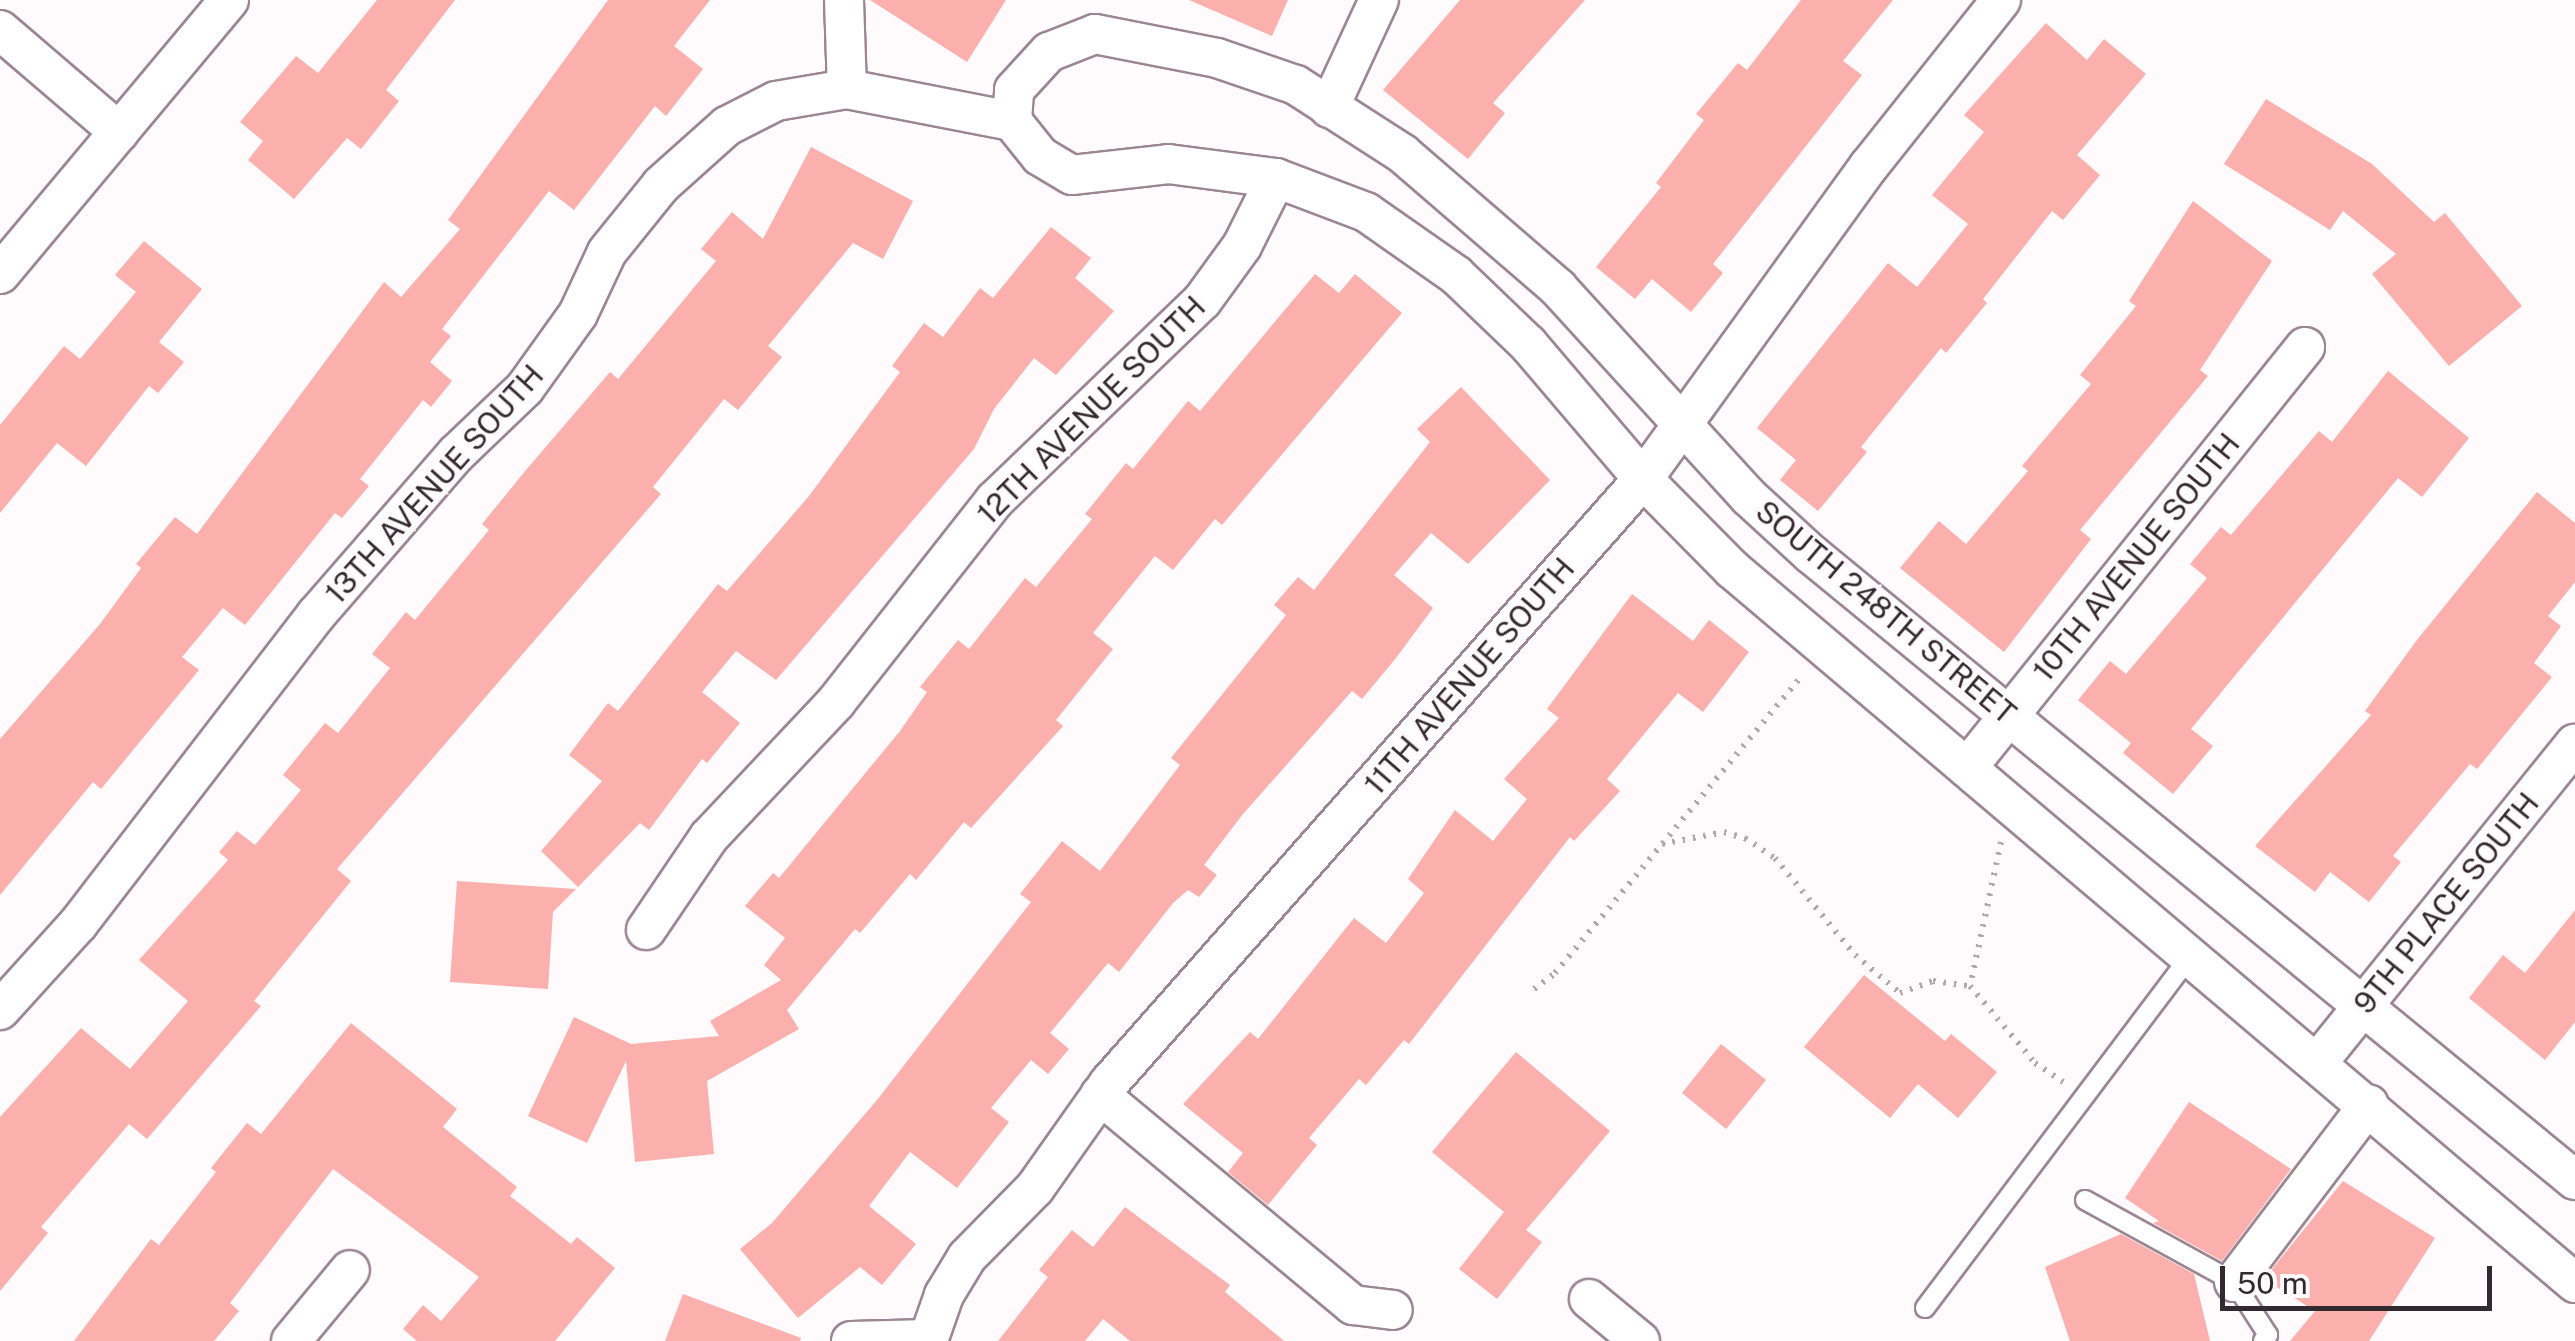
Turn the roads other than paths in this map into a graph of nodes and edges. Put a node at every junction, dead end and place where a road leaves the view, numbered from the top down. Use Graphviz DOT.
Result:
graph roads {
  1 [pos="229,0"];
  2 [pos="844,0"];
  3 [pos="1379,0"];
  4 [pos="2001,0"];
  5 [pos="0,30"];
  6 [pos="847,89"];
  7 [pos="1329,108"];
  8 [pos="1012,121"];
  9 [pos="119,132"];
  10 [pos="1276,178"];
  11 [pos="0,274"];
  12 [pos="2305,347"];
  13 [pos="1684,423"];
  14 [pos="1643,479"];
  15 [pos="2008,716"];
  16 [pos="2575,744"];
  17 [pos="1967,768"];
  18 [pos="646,930"];
  19 [pos="2191,956"];
  20 [pos="2359,1007"];
  21 [pos="0,1010"];
  22 [pos="2318,1062"];
  23 [pos="1100,1094"];
  24 [pos="2369,1104"];
  25 [pos="2575,1180"];
  26 [pos="2085,1200"];
  27 [pos="350,1270"];
  28 [pos="2234,1282"];
  29 [pos="2575,1283"];
  30 [pos="1589,1299"];
  31 [pos="1925,1308"];
  32 [pos="1393,1310"];
  33 [pos="928,1340"];
  34 [pos="291,1341"];
  35 [pos="851,1341"];
  36 [pos="1640,1341"];
  37 [pos="2263,1341"];
  1 -- 9 [label="street"];
  2 -- 6 [label="street"];
  3 -- 7 [label="street"];
  4 -- 13 [label="street, 11TH AVENUE SOUTH"];
  5 -- 9 [label="street"];
  6 -- 8 [label="street"];
  6 -- 21 [label="street, 13TH AVENUE SOUTH"];
  7 -- 8 [label="street, SOUTH 248TH STREET"];
  7 -- 13 [label="street, SOUTH 248TH STREET"];
  8 -- 10 [label="street"];
  9 -- 11 [label="street"];
  10 -- 14 [label="street"];
  10 -- 18 [label="street, 12TH AVENUE SOUTH"];
  12 -- 15 [label="street, 10TH AVENUE SOUTH"];
  13 -- 14 [label="street, 11TH AVENUE SOUTH"];
  13 -- 15 [label="street, SOUTH 248TH STREET"];
  14 -- 17 [label="street"];
  14 -- 23 [label="street, 11TH AVENUE SOUTH"];
  15 -- 17 [label="street, 10TH AVENUE SOUTH"];
  15 -- 20 [label="street, SOUTH 248TH STREET"];
  16 -- 20 [label="street, 9TH PLACE SOUTH"];
  17 -- 19 [label="street"];
  19 -- 22 [label="street"];
  19 -- 31 [label="lane"];
  20 -- 22 [label="street, 9TH PLACE SOUTH"];
  20 -- 25 [label="street, SOUTH 248TH STREET"];
  22 -- 24 [label="street"];
  23 -- 32 [label="street"];
  23 -- 33 [label="street, 11TH AVENUE SOUTH"];
  24 -- 28 [label="street"];
  24 -- 29 [label="street"];
  26 -- 28 [label="lane"];
  27 -- 34 [label="street"];
  28 -- 37 [label="lane"];
  30 -- 36 [label="street"];
  33 -- 35 [label="street, 11TH AVENUE SOUTH"];
}
